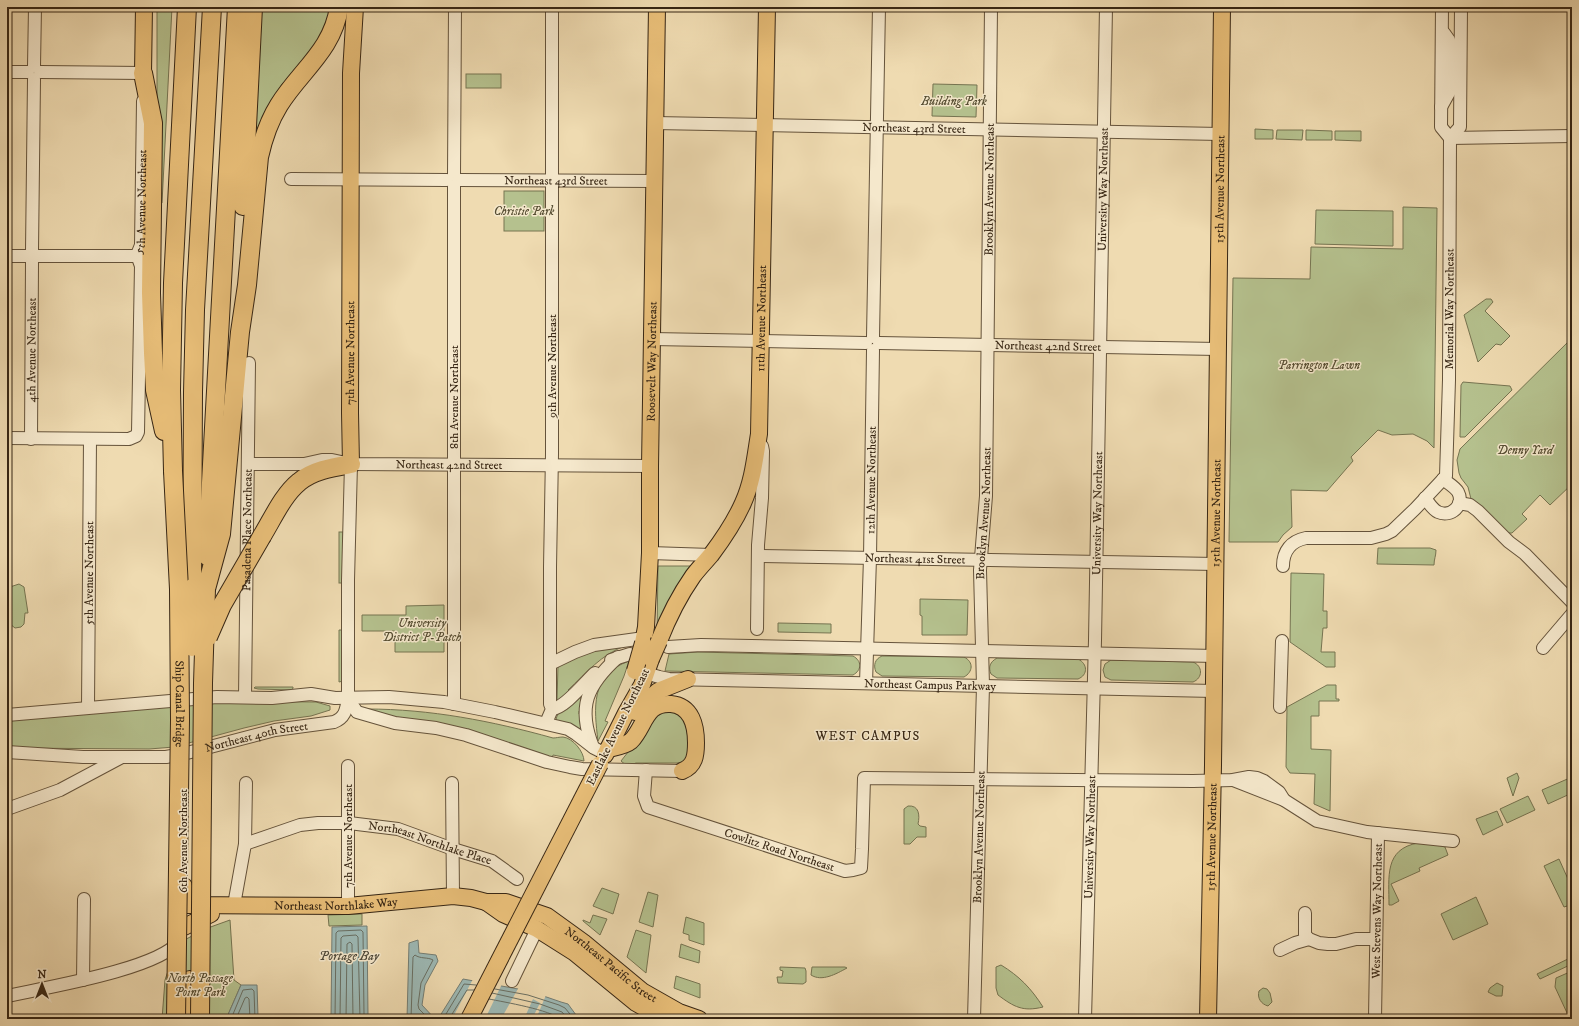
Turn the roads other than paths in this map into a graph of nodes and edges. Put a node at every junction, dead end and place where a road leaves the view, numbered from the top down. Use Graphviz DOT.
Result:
graph roads {
  1 [pos="35,7"];
  2 [pos="144,7"];
  3 [pos="187,7"];
  4 [pos="212,7"];
  5 [pos="237,7"];
  6 [pos="253,7"];
  7 [pos="339,7"];
  8 [pos="342,7"];
  9 [pos="349,7"];
  10 [pos="355,7"];
  11 [pos="455,7"];
  12 [pos="552,7"];
  13 [pos="657,7"];
  14 [pos="767,7"];
  15 [pos="879,7"];
  16 [pos="990,7"];
  17 [pos="1106,7"];
  18 [pos="1222,7"];
  19 [pos="1442,7"];
  20 [pos="1461,7"];
  21 [pos="342,29"];
  22 [pos="320,54"];
  23 [pos="7,72"];
  24 [pos="34,72"];
  25 [pos="143,73"];
  26 [pos="351,73"];
  27 [pos="766,125"];
  28 [pos="876,127"];
  29 [pos="990,130"];
  30 [pos="655,131"];
  31 [pos="1104,131"];
  32 [pos="1220,134"];
  33 [pos="1572,136"];
  34 [pos="1450,138"];
  35 [pos="291,179"];
  36 [pos="351,180"];
  37 [pos="453,180"];
  38 [pos="552,181"];
  39 [pos="648,181"];
  40 [pos="7,256"];
  41 [pos="32,256"];
  42 [pos="136,256"];
  43 [pos="240,332"];
  44 [pos="652,339"];
  45 [pos="761,341"];
  46 [pos="873,343"];
  47 [pos="987,344"];
  48 [pos="1100,346"];
  49 [pos="1218,349"];
  50 [pos="249,363"];
  51 [pos="163,390"];
  52 [pos="759,434"];
  53 [pos="7,438"];
  54 [pos="31,439"];
  55 [pos="90,439"];
  56 [pos="248,464"];
  57 [pos="351,464"];
  58 [pos="454,464"];
  59 [pos="552,465"];
  60 [pos="650,466"];
  61 [pos="1443,479"];
  62 [pos="1425,498"];
  63 [pos="1459,503"];
  64 [pos="650,553"];
  65 [pos="711,555"];
  66 [pos="758,556"];
  67 [pos="870,558"];
  68 [pos="981,560"];
  69 [pos="1096,562"];
  70 [pos="1216,564"];
  71 [pos="1283,566"];
  72 [pos="199,588"];
  73 [pos="1572,602"];
  74 [pos="1572,614"];
  75 [pos="757,629"];
  76 [pos="1282,641"];
  77 [pos="653,642"];
  78 [pos="1543,648"];
  79 [pos="867,650"];
  80 [pos="982,652"];
  81 [pos="630,654"];
  82 [pos="1094,654"];
  83 [pos="1215,656"];
  84 [pos="618,657"];
  85 [pos="550,664"];
  86 [pos="644,668"];
  87 [pos="688,679"];
  88 [pos="866,683"];
  89 [pos="983,686"];
  90 [pos="1093,689"];
  91 [pos="1214,691"];
  92 [pos="245,697"];
  93 [pos="348,699"];
  94 [pos="454,704"];
  95 [pos="88,707"];
  96 [pos="1280,707"];
  97 [pos="552,709"];
  98 [pos="7,715"];
  99 [pos="624,717"];
  100 [pos="546,723"];
  101 [pos="192,728"];
  102 [pos="7,752"];
  103 [pos="183,754"];
  104 [pos="602,754"];
  105 [pos="122,757"];
  106 [pos="348,766"];
  107 [pos="646,770"];
  108 [pos="682,771"];
  109 [pos="981,778"];
  110 [pos="1091,780"];
  111 [pos="1213,780"];
  112 [pos="246,783"];
  113 [pos="452,783"];
  114 [pos="7,809"];
  115 [pos="349,823"];
  116 [pos="1378,833"];
  117 [pos="1453,841"];
  118 [pos="245,844"];
  119 [pos="453,849"];
  120 [pos="517,879"];
  121 [pos="184,884"];
  122 [pos="453,896"];
  123 [pos="84,899"];
  124 [pos="486,902"];
  125 [pos="184,905"];
  126 [pos="228,905"];
  127 [pos="348,906"];
  128 [pos="1305,913"];
  129 [pos="547,916"];
  130 [pos="184,927"];
  131 [pos="537,929"];
  132 [pos="1309,939"];
  133 [pos="1372,939"];
  134 [pos="1280,950"];
  135 [pos="83,980"];
  136 [pos="512,981"];
  137 [pos="7,996"];
  138 [pos="691,1018"];
  139 [pos="176,1019"];
  140 [pos="189,1019"];
  141 [pos="200,1019"];
  142 [pos="469,1019"];
  143 [pos="664,1019"];
  144 [pos="974,1019"];
  145 [pos="1085,1019"];
  146 [pos="1208,1019"];
  147 [pos="1375,1019"];
  1 -- 24 [label="street, 4th Avenue Northeast"];
  2 -- 25 [label="main road, 5th Avenue Northeast"];
  3 -- 51 [label="highway"];
  4 -- 72 [label="highway"];
  5 -- 72 [label="highway"];
  6 -- 43 [label="highway"];
  7 -- 22 [label="highway"];
  8 -- 21 [label="main road"];
  9 -- 21 [label="highway"];
  10 -- 26 [label="main road, 7th Avenue Northeast"];
  11 -- 37 [label="street, 8th Avenue Northeast"];
  12 -- 38 [label="street, 9th Avenue Northeast"];
  13 -- 30 [label="main road"];
  14 -- 27 [label="main road, 11th Avenue Northeast"];
  15 -- 28 [label="street, 12th Avenue Northeast"];
  16 -- 29 [label="street, Brooklyn Avenue Northeast"];
  17 -- 31 [label="street, University Way Northeast"];
  18 -- 32 [label="main road, 15th Avenue Northeast"];
  19 -- 34 [label="street, Memorial Way Northeast"];
  20 -- 34 [label="street"];
  21 -- 22 [label="highway"];
  21 -- 26 [label="main road"];
  22 -- 43 [label="highway"];
  23 -- 24 [label="street"];
  24 -- 25 [label="street"];
  24 -- 41 [label="street, 4th Avenue Northeast"];
  25 -- 42 [label="street, 5th Avenue Northeast"];
  25 -- 51 [label="highway"];
  26 -- 36 [label="main road, 7th Avenue Northeast"];
  27 -- 28 [label="street, Northeast 43rd Street"];
  27 -- 30 [label="street, Northeast 43rd Street"];
  27 -- 45 [label="main road, 11th Avenue Northeast"];
  28 -- 29 [label="street, Northeast 43rd Street"];
  28 -- 46 [label="street, 12th Avenue Northeast"];
  29 -- 31 [label="street, Northeast 43rd Street"];
  29 -- 47 [label="street, Brooklyn Avenue Northeast"];
  30 -- 39 [label="main road"];
  31 -- 32 [label="street, Northeast 43rd Street"];
  31 -- 48 [label="street, University Way Northeast"];
  32 -- 49 [label="main road, 15th Avenue Northeast"];
  33 -- 34 [label="street"];
  34 -- 61 [label="street, Memorial Way Northeast"];
  35 -- 36 [label="street, Northeast 43rd Street"];
  36 -- 37 [label="street, Northeast 43rd Street"];
  36 -- 57 [label="main road, 7th Avenue Northeast"];
  37 -- 38 [label="street, Northeast 43rd Street"];
  37 -- 58 [label="street, 8th Avenue Northeast"];
  38 -- 39 [label="street, Northeast 43rd Street"];
  38 -- 59 [label="street, 9th Avenue Northeast"];
  39 -- 44 [label="main road, Roosevelt Way Northeast"];
  40 -- 41 [label="street"];
  41 -- 42 [label="street"];
  41 -- 54 [label="street, 4th Avenue Northeast"];
  42 -- 55 [label="street, 5th Avenue Northeast"];
  43 -- 72 [label="highway"];
  44 -- 45 [label="street, Northeast 42nd Street"];
  44 -- 60 [label="main road, Roosevelt Way Northeast"];
  45 -- 46 [label="street, Northeast 42nd Street"];
  45 -- 52 [label="main road, 11th Avenue Northeast"];
  46 -- 47 [label="street, Northeast 42nd Street"];
  46 -- 67 [label="street, 12th Avenue Northeast"];
  47 -- 48 [label="street, Northeast 42nd Street"];
  47 -- 68 [label="street, Brooklyn Avenue Northeast"];
  48 -- 49 [label="street, Northeast 42nd Street"];
  48 -- 69 [label="street, University Way Northeast"];
  49 -- 70 [label="main road, 15th Avenue Northeast"];
  50 -- 56 [label="street, Pasadena Place Northeast"];
  51 -- 139 [label="highway, Ship Canal Bridge, bridge"];
  52 -- 65 [label="main road, Eastlake Avenue Northeast"];
  52 -- 66 [label="street, 11th Avenue Northeast"];
  53 -- 54 [label="street"];
  54 -- 55 [label="street"];
  55 -- 95 [label="street, 5th Avenue Northeast"];
  56 -- 57 [label="street, Northeast 42nd Street"];
  56 -- 92 [label="street, Pasadena Place Northeast"];
  57 -- 58 [label="street, Northeast 42nd Street"];
  57 -- 93 [label="street, 7th Avenue Northeast"];
  57 -- 101 [label="highway, bridge"];
  58 -- 59 [label="street, Northeast 42nd Street"];
  58 -- 94 [label="street, 8th Avenue Northeast"];
  59 -- 60 [label="street, Northeast 42nd Street"];
  59 -- 85 [label="street, 9th Avenue Northeast"];
  60 -- 64 [label="main road, Roosevelt Way Northeast"];
  61 -- 62 [label="street"];
  61 -- 63 [label="street"];
  62 -- 63 [label="street"];
  62 -- 71 [label="street"];
  63 -- 73 [label="street"];
  64 -- 65 [label="street"];
  64 -- 77 [label="main road, Roosevelt Way Northeast"];
  65 -- 77 [label="main road, Eastlake Avenue Northeast"];
  66 -- 67 [label="street, Northeast 41st Street"];
  66 -- 75 [label="street, 11th Avenue Northeast"];
  67 -- 68 [label="street, Northeast 41st Street"];
  67 -- 79 [label="street, 12th Avenue Northeast"];
  68 -- 69 [label="street, Northeast 41st Street"];
  68 -- 80 [label="street, Brooklyn Avenue Northeast"];
  69 -- 70 [label="street, Northeast 41st Street"];
  69 -- 82 [label="street, University Way Northeast"];
  70 -- 83 [label="main road, 15th Avenue Northeast"];
  72 -- 101 [label="highway, Ship Canal Bridge, bridge"];
  72 -- 141 [label="highway, Ship Canal Bridge, bridge"];
  74 -- 78 [label="street"];
  76 -- 96 [label="street"];
  77 -- 79 [label="street"];
  77 -- 85 [label="street"];
  77 -- 86 [label="main road, Eastlake Avenue Northeast, bridge"];
  79 -- 80 [label="street"];
  79 -- 88 [label="street, 12th Avenue Northeast"];
  80 -- 82 [label="street"];
  80 -- 89 [label="street, Brooklyn Avenue Northeast"];
  81 -- 84 [label="street"];
  82 -- 83 [label="street"];
  82 -- 90 [label="street, University Way Northeast"];
  83 -- 91 [label="main road, 15th Avenue Northeast"];
  84 -- 97 [label="street"];
  84 -- 104 [label="street"];
  85 -- 97 [label="street, 9th Avenue Northeast"];
  86 -- 87 [label="street, Northeast Campus Parkway"];
  86 -- 99 [label="main road"];
  87 -- 88 [label="street, Northeast Campus Parkway"];
  87 -- 99 [label="main road"];
  88 -- 89 [label="street, Northeast Campus Parkway"];
  89 -- 90 [label="street, Northeast Campus Parkway"];
  89 -- 109 [label="street, Brooklyn Avenue Northeast"];
  90 -- 91 [label="street, Northeast Campus Parkway"];
  90 -- 110 [label="street, University Way Northeast"];
  91 -- 111 [label="main road, 15th Avenue Northeast"];
  92 -- 93 [label="street"];
  92 -- 95 [label="street"];
  93 -- 94 [label="street"];
  93 -- 103 [label="street, Northeast 40th Street"];
  93 -- 107 [label="street"];
  94 -- 100 [label="street"];
  95 -- 98 [label="street"];
  97 -- 100 [label="street, 9th Avenue Northeast"];
  99 -- 104 [label="main road, Eastlake Avenue Northeast"];
  100 -- 104 [label="street"];
  101 -- 140 [label="highway, Ship Canal Bridge"];
  102 -- 105 [label="street, Northeast 40th Street"];
  103 -- 105 [label="street, Northeast 40th Street"];
  103 -- 121 [label="main road, 6th Avenue Northeast"];
  104 -- 108 [label="main road"];
  104 -- 142 [label="main road, Eastlake Avenue Northeast, bridge"];
  105 -- 114 [label="street"];
  106 -- 115 [label="street, 7th Avenue Northeast"];
  107 -- 108 [label="street"];
  107 -- 109 [label="street, Cowlitz Road Northeast"];
  109 -- 110 [label="street"];
  109 -- 144 [label="street, Brooklyn Avenue Northeast"];
  110 -- 111 [label="street"];
  110 -- 145 [label="street, University Way Northeast"];
  111 -- 116 [label="street, West Stevens Way Northeast"];
  111 -- 146 [label="main road, 15th Avenue Northeast"];
  112 -- 118 [label="street"];
  113 -- 119 [label="street"];
  115 -- 118 [label="street, Northeast Northlake Place"];
  115 -- 119 [label="street, Northeast Northlake Place"];
  115 -- 127 [label="street, 7th Avenue Northeast"];
  116 -- 117 [label="street"];
  116 -- 147 [label="street, West Stevens Way Northeast"];
  118 -- 126 [label="street"];
  119 -- 120 [label="street, Northeast Northlake Place"];
  119 -- 122 [label="street"];
  121 -- 125 [label="main road, 6th Avenue Northeast"];
  121 -- 126 [label="main road"];
  122 -- 124 [label="main road, Northeast Northlake Way"];
  122 -- 127 [label="main road, Northeast Northlake Way"];
  123 -- 135 [label="street"];
  124 -- 129 [label="main road, Northeast Northlake Way"];
  124 -- 131 [label="main road, Northeast Northlake Way"];
  125 -- 126 [label="main road, Northeast Northlake Way"];
  125 -- 130 [label="street, 6th Avenue Northeast"];
  126 -- 127 [label="main road, Northeast Northlake Way"];
  126 -- 130 [label="main road"];
  128 -- 132 [label="street"];
  129 -- 138 [label="main road, Northeast Pacific Street"];
  130 -- 135 [label="street"];
  131 -- 136 [label="street"];
  131 -- 143 [label="main road, Northeast Pacific Street"];
  132 -- 133 [label="street"];
  132 -- 134 [label="street"];
  135 -- 137 [label="street"];
}
